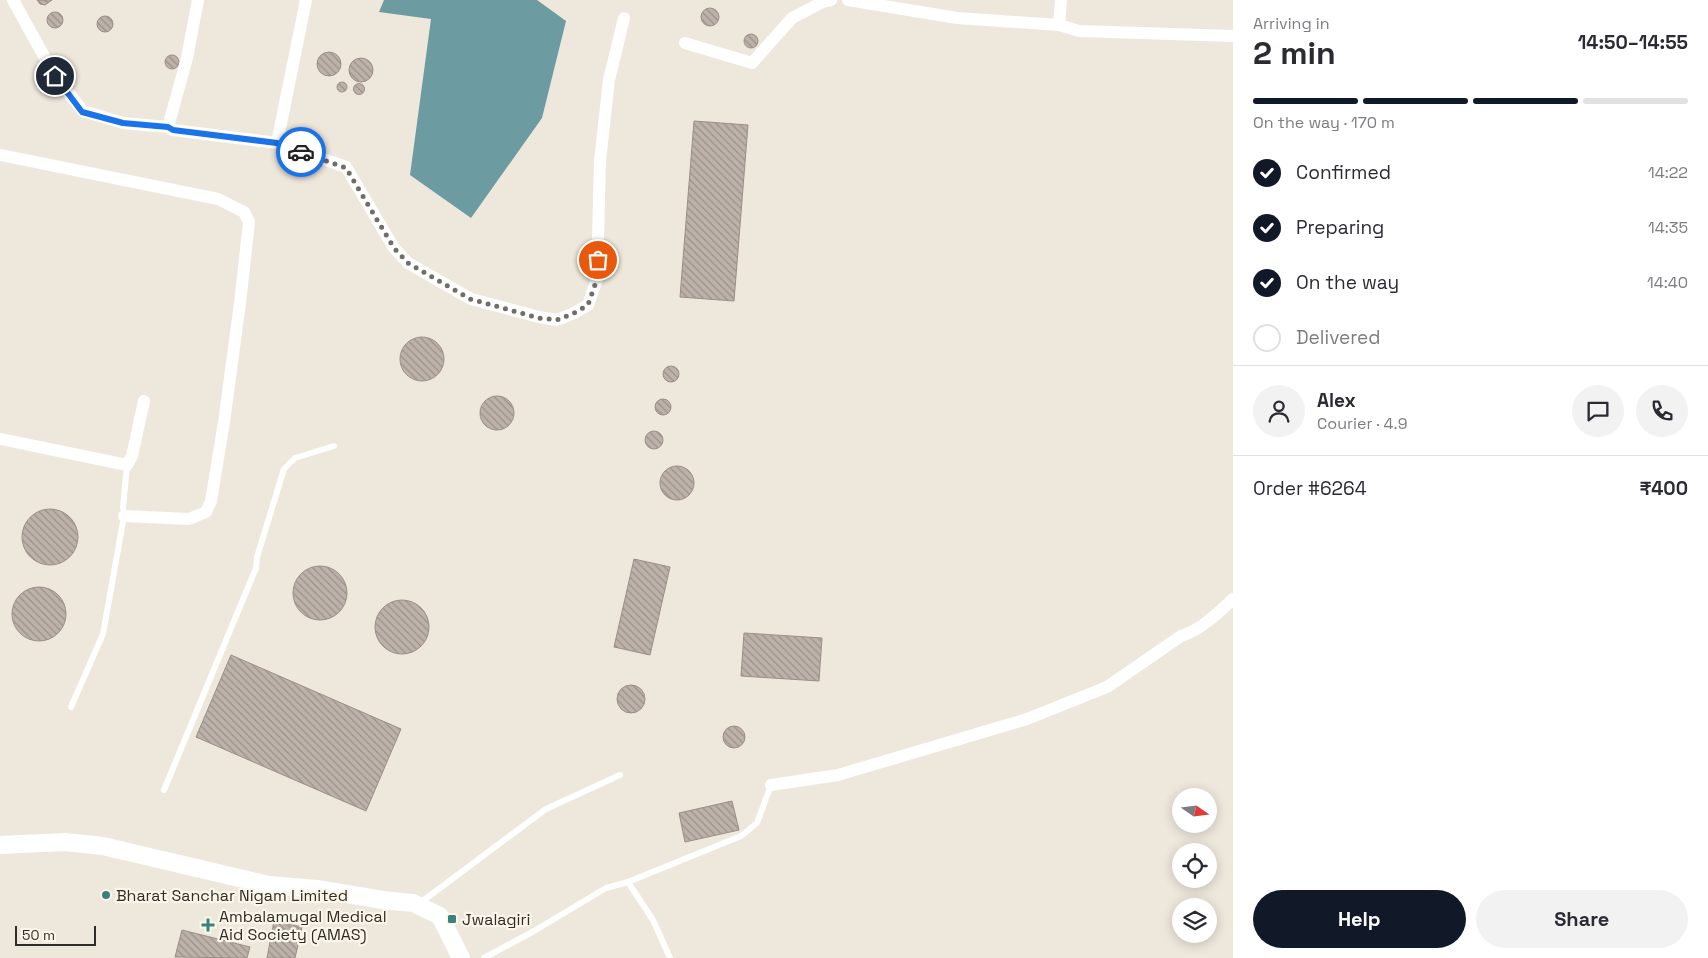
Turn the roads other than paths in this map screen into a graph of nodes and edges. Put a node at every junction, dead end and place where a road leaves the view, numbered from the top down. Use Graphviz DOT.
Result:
graph roads {
  1 [pos="13,0"];
  2 [pos="198,0"];
  3 [pos="306,0"];
  4 [pos="831,0"];
  5 [pos="848,0"];
  6 [pos="1061,0"];
  7 [pos="624,18"];
  8 [pos="1059,25"];
  9 [pos="1233,36"];
  10 [pos="685,42"];
  11 [pos="168,127"];
  12 [pos="277,143"];
  13 [pos="0,155"];
  14 [pos="144,401"];
  15 [pos="0,439"];
  16 [pos="334,446"];
  17 [pos="127,465"];
  18 [pos="124,516"];
  19 [pos="1233,599"];
  20 [pos="71,707"];
  21 [pos="620,775"];
  22 [pos="771,786"];
  23 [pos="164,790"];
  24 [pos="0,845"];
  25 [pos="628,882"];
  26 [pos="417,905"];
  27 [pos="462,958"];
  28 [pos="484,958"];
  29 [pos="670,958"];
  1 -- 11 [label="street"];
  2 -- 11 [label="street"];
  3 -- 12 [label="street"];
  4 -- 10 [label="street"];
  5 -- 8 [label="street"];
  6 -- 8 [label="street"];
  7 -- 12 [label="street"];
  8 -- 9 [label="street"];
  11 -- 12 [label="street"];
  13 -- 18 [label="street"];
  14 -- 17 [label="street"];
  15 -- 17 [label="street"];
  16 -- 23 [label="lane"];
  17 -- 18 [label="lane"];
  18 -- 20 [label="lane"];
  19 -- 22 [label="street"];
  21 -- 26 [label="lane"];
  22 -- 25 [label="lane"];
  24 -- 26 [label="main road"];
  25 -- 28 [label="lane"];
  25 -- 29 [label="lane"];
  26 -- 27 [label="main road"];
}
